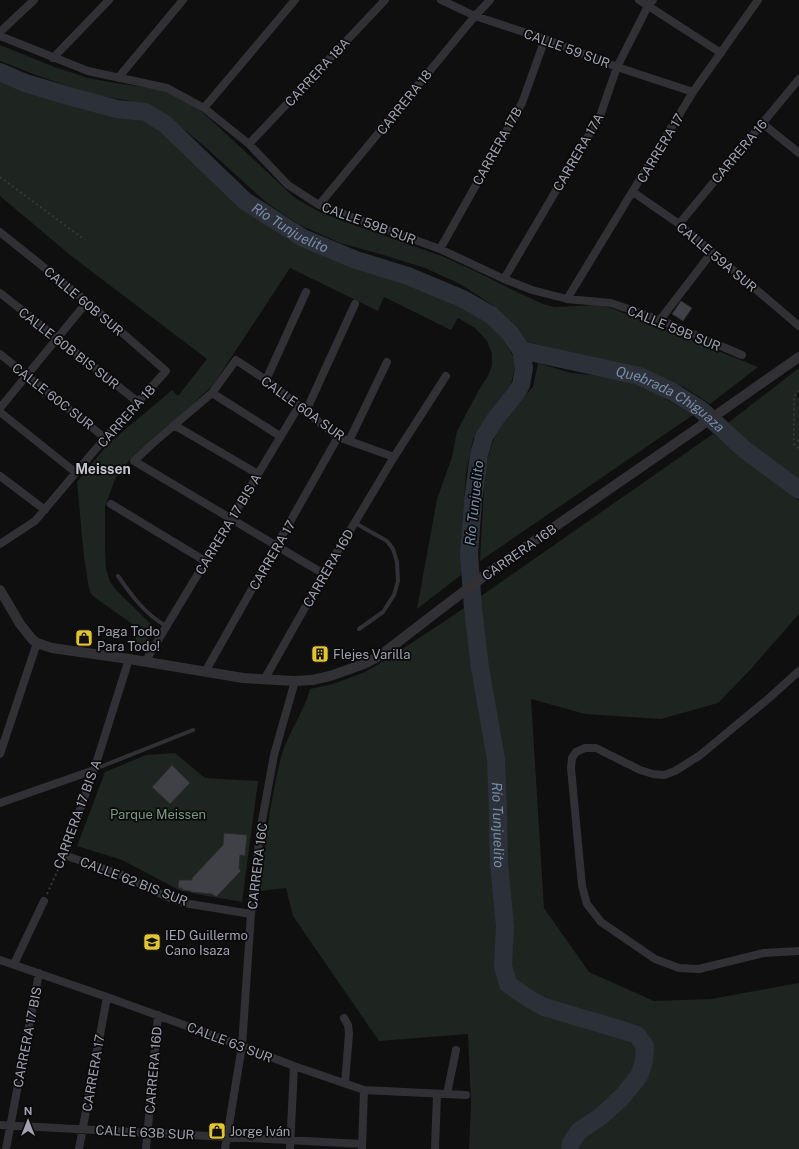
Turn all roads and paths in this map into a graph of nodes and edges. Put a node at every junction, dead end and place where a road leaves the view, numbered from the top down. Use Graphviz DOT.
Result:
graph roads {
  1 [pos="34,0"];
  2 [pos="109,0"];
  3 [pos="183,0"];
  4 [pos="296,0"];
  5 [pos="385,0"];
  6 [pos="441,0"];
  7 [pos="490,0"];
  8 [pos="639,0"];
  9 [pos="758,0"];
  10 [pos="651,3"];
  11 [pos="475,16"];
  12 [pos="0,32"];
  13 [pos="0,36"];
  14 [pos="544,39"];
  15 [pos="721,53"];
  16 [pos="53,58"];
  17 [pos="617,67"];
  18 [pos="118,78"];
  19 [pos="799,79"];
  20 [pos="693,92"];
  21 [pos="204,108"];
  22 [pos="762,123"];
  23 [pos="249,144"];
  24 [pos="799,153"];
  25 [pos="0,177"];
  26 [pos="633,192"];
  27 [pos="319,205"];
  28 [pos="679,224"];
  29 [pos="0,232"];
  30 [pos="85,240"];
  31 [pos="440,248"];
  32 [pos="712,252"];
  33 [pos="504,279"];
  34 [pos="306,292"];
  35 [pos="0,293"];
  36 [pos="567,298"];
  37 [pos="87,302"];
  38 [pos="355,304"];
  39 [pos="660,320"];
  40 [pos="799,326"];
  41 [pos="58,339"];
  42 [pos="0,354"];
  43 [pos="742,355"];
  44 [pos="799,357"];
  45 [pos="387,362"];
  46 [pos="166,371"];
  47 [pos="27,375"];
  48 [pos="446,376"];
  49 [pos="266,380"];
  50 [pos="799,390"];
  51 [pos="212,393"];
  52 [pos="138,402"];
  53 [pos="299,406"];
  54 [pos="0,408"];
  55 [pos="306,411"];
  56 [pos="0,412"];
  57 [pos="174,425"];
  58 [pos="280,436"];
  59 [pos="338,437"];
  60 [pos="105,438"];
  61 [pos="799,440"];
  62 [pos="349,441"];
  63 [pos="794,445"];
  64 [pos="799,449"];
  65 [pos="394,457"];
  66 [pos="75,472"];
  67 [pos="258,474"];
  68 [pos="0,476"];
  69 [pos="111,504"];
  70 [pos="44,510"];
  71 [pos="231,518"];
  72 [pos="354,523"];
  73 [pos="0,544"];
  74 [pos="277,546"];
  75 [pos="205,561"];
  76 [pos="324,574"];
  77 [pos="118,576"];
  78 [pos="0,590"];
  79 [pos="166,626"];
  80 [pos="359,629"];
  81 [pos="37,643"];
  82 [pos="129,659"];
  83 [pos="145,662"];
  84 [pos="799,671"];
  85 [pos="205,672"];
  86 [pos="264,680"];
  87 [pos="295,681"];
  88 [pos="193,730"];
  89 [pos="0,754"];
  90 [pos="94,770"];
  91 [pos="0,803"];
  92 [pos="64,855"];
  93 [pos="44,901"];
  94 [pos="251,914"];
  95 [pos="799,951"];
  96 [pos="0,960"];
  97 [pos="14,964"];
  98 [pos="39,973"];
  99 [pos="107,997"];
  100 [pos="158,1015"];
  101 [pos="344,1018"];
  102 [pos="242,1046"];
  103 [pos="456,1050"];
  104 [pos="294,1066"];
  105 [pos="345,1083"];
  106 [pos="364,1090"];
  107 [pos="437,1094"];
  108 [pos="447,1094"];
  109 [pos="466,1095"];
  110 [pos="0,1125"];
  111 [pos="10,1125"];
  112 [pos="83,1129"];
  113 [pos="148,1132"];
  114 [pos="227,1137"];
  115 [pos="290,1140"];
  116 [pos="362,1146"];
  117 [pos="6,1149"];
  118 [pos="79,1149"];
  119 [pos="146,1149"];
  120 [pos="225,1149"];
  121 [pos="290,1149"];
  122 [pos="435,1149"];
  1 -- 12 [label="street"];
  2 -- 16 [label="street"];
  3 -- 18 [label="street"];
  4 -- 21 [label="street"];
  5 -- 23 [label="street, CARRERA 18A"];
  6 -- 11 [label="street, CALLE 59 SUR"];
  7 -- 11 [label="street, CARRERA 18"];
  8 -- 10 [label="street"];
  9 -- 15 [label="street, CARRERA 17"];
  10 -- 15 [label="street"];
  10 -- 17 [label="street, CARRERA 17A"];
  11 -- 14 [label="street, CALLE 59 SUR"];
  11 -- 27 [label="street, CARRERA 18"];
  13 -- 16 [label="street, CALLE 59B SUR"];
  14 -- 17 [label="street, CALLE 59 SUR"];
  14 -- 31 [label="street, CARRERA 17B"];
  15 -- 20 [label="street, CARRERA 17"];
  16 -- 18 [label="street, CALLE 59B SUR"];
  17 -- 20 [label="street, CALLE 59 SUR"];
  17 -- 33 [label="street, CARRERA 17A"];
  18 -- 21 [label="street, CALLE 59B SUR"];
  19 -- 22 [label="street, CARRERA 16"];
  20 -- 26 [label="street, CARRERA 17"];
  21 -- 23 [label="street, CALLE 59B SUR"];
  22 -- 24 [label="street"];
  22 -- 28 [label="street, CARRERA 16"];
  23 -- 27 [label="street, CALLE 59B SUR"];
  25 -- 30 [label="path"];
  26 -- 28 [label="street, CALLE 59A SUR"];
  26 -- 36 [label="street, CARRERA 17"];
  27 -- 31 [label="street, CALLE 59B SUR"];
  28 -- 32 [label="street, CALLE 59A SUR"];
  29 -- 37 [label="street, CALLE 60B SUR"];
  31 -- 33 [label="street, CALLE 59B SUR"];
  32 -- 39 [label="street"];
  32 -- 40 [label="street, CALLE 59A SUR"];
  33 -- 36 [label="street, CALLE 59B SUR"];
  34 -- 49 [label="street"];
  35 -- 41 [label="street, CALLE 60B BIS SUR"];
  36 -- 39 [label="street, CALLE 59B SUR"];
  37 -- 41 [label="street"];
  37 -- 46 [label="street, CALLE 60B SUR"];
  38 -- 55 [label="street"];
  39 -- 43 [label="street, CALLE 59B SUR"];
  41 -- 47 [label="street"];
  41 -- 52 [label="street, CALLE 60B BIS SUR"];
  42 -- 47 [label="street, CALLE 60C SUR"];
  44 -- 87 [label="street, CARRERA 16B"];
  45 -- 62 [label="street"];
  46 -- 52 [label="street, CARRERA 18"];
  47 -- 54 [label="street"];
  47 -- 60 [label="street, CALLE 60C SUR"];
  48 -- 65 [label="street"];
  49 -- 51 [label="street, CALLE 60A SUR"];
  49 -- 53 [label="street, CALLE 60A SUR"];
  50 -- 63 [label="path"];
  51 -- 57 [label="street"];
  51 -- 58 [label="street"];
  52 -- 60 [label="street, CARRERA 18"];
  53 -- 55 [label="street, CALLE 60A SUR"];
  53 -- 58 [label="street, CARRERA 17 BIS A"];
  55 -- 59 [label="street, CALLE 60A SUR"];
  56 -- 66 [label="street"];
  57 -- 67 [label="street"];
  57 -- 71 [label="street"];
  58 -- 67 [label="street, CARRERA 17 BIS A"];
  59 -- 62 [label="street, CALLE 60A SUR"];
  59 -- 74 [label="street, CARRERA 17"];
  60 -- 66 [label="street, CARRERA 18"];
  61 -- 63 [label="path"];
  62 -- 65 [label="street, CALLE 60A SUR"];
  63 -- 64 [label="path"];
  65 -- 72 [label="street, CARRERA 16D"];
  66 -- 70 [label="street, CARRERA 18"];
  67 -- 71 [label="street, CARRERA 17 BIS A"];
  68 -- 70 [label="street"];
  69 -- 75 [label="street"];
  70 -- 73 [label="street, CARRERA 18"];
  71 -- 74 [label="street"];
  71 -- 75 [label="street, CARRERA 17 BIS A"];
  72 -- 76 [label="street, CARRERA 16D"];
  72 -- 80 [label="lane"];
  74 -- 76 [label="street"];
  74 -- 85 [label="street, CARRERA 17"];
  75 -- 79 [label="street, CARRERA 17 BIS A"];
  76 -- 86 [label="street, CARRERA 16D"];
  77 -- 79 [label="lane"];
  78 -- 81 [label="street"];
  79 -- 83 [label="street, CARRERA 17 BIS A"];
  81 -- 82 [label="street, CARRERA 16B"];
  81 -- 89 [label="street"];
  82 -- 83 [label="street, CARRERA 16B"];
  82 -- 90 [label="street, CARRERA 17 BIS A"];
  83 -- 85 [label="street, CARRERA 16B"];
  84 -- 95 [label="street"];
  85 -- 86 [label="street, CARRERA 16B"];
  86 -- 87 [label="street, CARRERA 16B"];
  87 -- 94 [label="street, CARRERA 16C"];
  88 -- 90 [label="lane"];
  90 -- 91 [label="street"];
  90 -- 92 [label="street, CARRERA 17 BIS A"];
  92 -- 93 [label="path, CARRERA 17 BIS A"];
  92 -- 94 [label="street, CALLE 62 BIS SUR"];
  93 -- 97 [label="street"];
  94 -- 102 [label="street, CARRERA 16C"];
  96 -- 97 [label="street, CALLE 63 SUR"];
  97 -- 98 [label="street, CALLE 63 SUR"];
  98 -- 99 [label="street, CALLE 63 SUR"];
  98 -- 111 [label="street, CARRERA 17 BIS"];
  99 -- 100 [label="street, CALLE 63 SUR"];
  99 -- 112 [label="street, CARRERA 17"];
  100 -- 102 [label="street, CALLE 63 SUR"];
  100 -- 113 [label="street, CARRERA 16D"];
  101 -- 105 [label="street"];
  102 -- 104 [label="street, CALLE 63 SUR"];
  102 -- 114 [label="street, CARRERA 16C"];
  103 -- 108 [label="street"];
  104 -- 105 [label="street, CALLE 63 SUR"];
  104 -- 115 [label="street"];
  105 -- 106 [label="street, CALLE 63 SUR"];
  106 -- 107 [label="street, CALLE 63 SUR"];
  106 -- 116 [label="street"];
  107 -- 108 [label="street, CALLE 63 SUR"];
  107 -- 122 [label="street"];
  108 -- 109 [label="street, CALLE 63 SUR"];
  110 -- 111 [label="street, CALLE 63B SUR"];
  111 -- 112 [label="street, CALLE 63B SUR"];
  111 -- 117 [label="street, CARRERA 17 BIS"];
  112 -- 113 [label="street, CALLE 63B SUR"];
  112 -- 118 [label="street, CARRERA 17"];
  113 -- 114 [label="street, CALLE 63B SUR"];
  113 -- 119 [label="street, CARRERA 16D"];
  114 -- 115 [label="street, CALLE 63B SUR"];
  114 -- 120 [label="street, CARRERA 16C"];
  115 -- 116 [label="street, CALLE 63B SUR"];
  115 -- 121 [label="street"];
}
